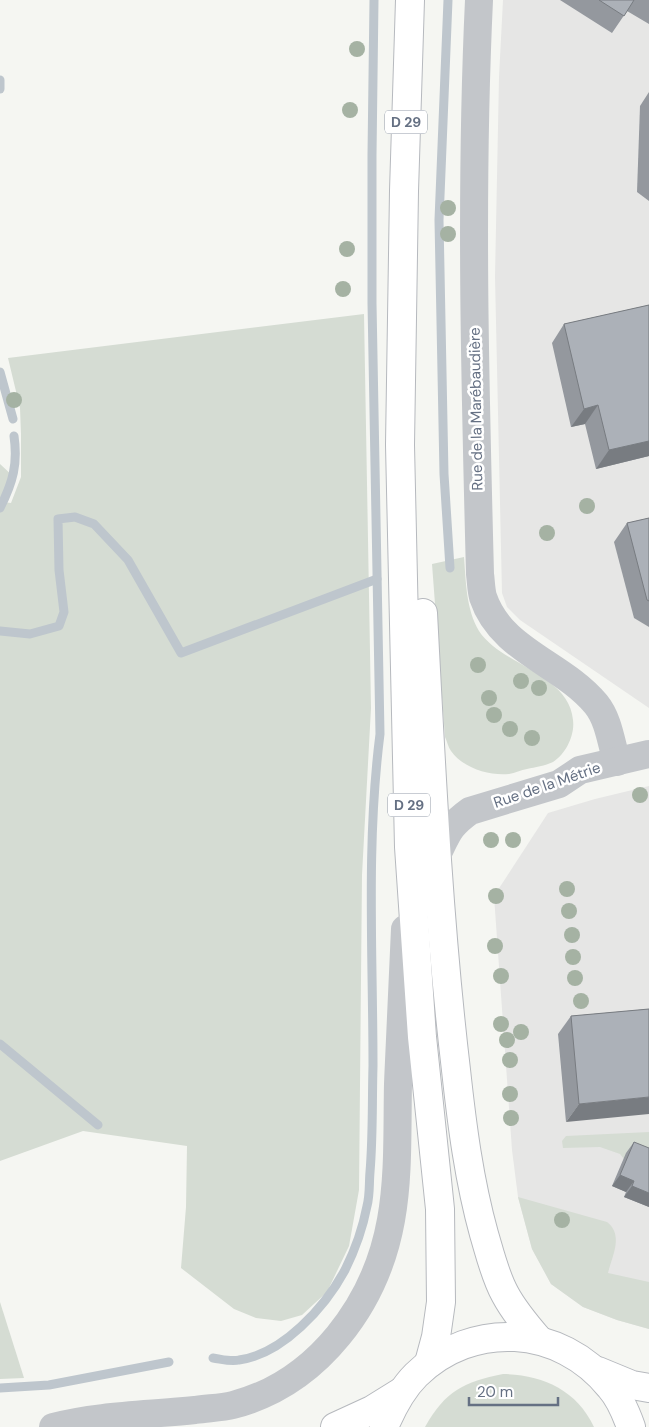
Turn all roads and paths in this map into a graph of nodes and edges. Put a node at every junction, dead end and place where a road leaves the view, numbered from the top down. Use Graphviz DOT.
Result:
graph roads {
  1 [pos="410,0"];
  2 [pos="479,0"];
  3 [pos="404,245"];
  4 [pos="649,754"];
  5 [pos="616,762"];
  6 [pos="409,847"];
  7 [pos="438,855"];
  8 [pos="539,1340"];
  9 [pos="429,1363"];
  10 [pos="595,1370"];
  11 [pos="649,1388"];
  12 [pos="402,1391"];
  13 [pos="53,1427"];
  14 [pos="335,1427"];
  15 [pos="384,1427"];
  16 [pos="631,1427"];
  1 -- 3 [label="main road, D 29"];
  2 -- 5 [label="street, Rue de la Marébaudière"];
  3 -- 6 [label="main road, D 29"];
  3 -- 7 [label="main road, D 29"];
  4 -- 5 [label="street, Rue de la Métrie"];
  5 -- 7 [label="street, Rue de la Métrie"];
  6 -- 9 [label="main road, D 29"];
  6 -- 13 [label="street"];
  7 -- 8 [label="main road, D 29"];
  8 -- 9 [label="main road"];
  8 -- 10 [label="main road"];
  9 -- 12 [label="main road"];
  10 -- 11 [label="main road"];
  10 -- 16 [label="main road"];
  12 -- 14 [label="main road"];
  12 -- 15 [label="main road"];
}
